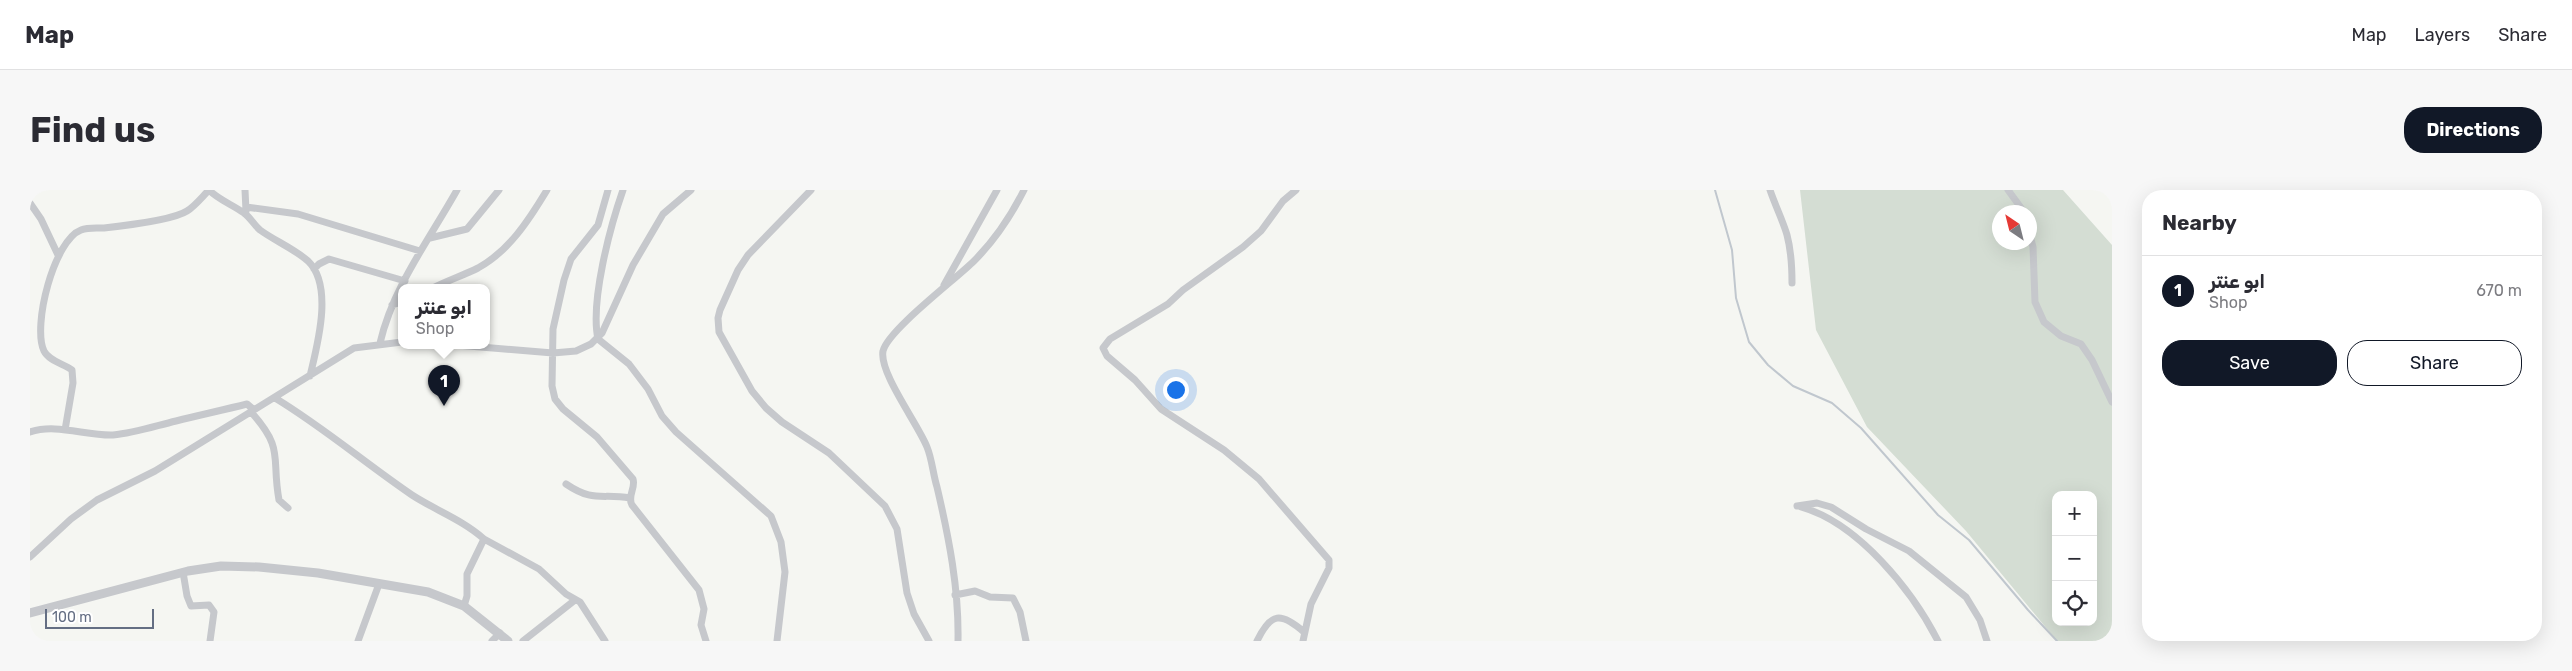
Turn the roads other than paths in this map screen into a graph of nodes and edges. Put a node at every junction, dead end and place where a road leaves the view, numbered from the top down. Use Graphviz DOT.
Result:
graph roads {
  1 [pos="209,190"];
  2 [pos="245,190"];
  3 [pos="457,190"];
  4 [pos="499,190"];
  5 [pos="547,190"];
  6 [pos="608,190"];
  7 [pos="623,190"];
  8 [pos="690,190"];
  9 [pos="811,190"];
  10 [pos="997,190"];
  11 [pos="1024,190"];
  12 [pos="1296,190"];
  13 [pos="1770,190"];
  14 [pos="2008,190"];
  15 [pos="30,203"];
  16 [pos="2019,205"];
  17 [pos="246,211"];
  18 [pos="430,238"];
  19 [pos="2032,250"];
  20 [pos="420,251"];
  21 [pos="58,255"];
  22 [pos="314,270"];
  23 [pos="405,281"];
  24 [pos="1792,283"];
  25 [pos="403,284"];
  26 [pos="442,284"];
  27 [pos="943,288"];
  28 [pos="398,294"];
  29 [pos="398,303"];
  30 [pos="392,305"];
  31 [pos="598,339"];
  32 [pos="398,342"];
  33 [pos="380,343"];
  34 [pos="490,348"];
  35 [pos="553,354"];
  36 [pos="310,376"];
  37 [pos="274,398"];
  38 [pos="2112,402"];
  39 [pos="253,411"];
  40 [pos="64,430"];
  41 [pos="30,432"];
  42 [pos="566,484"];
  43 [pos="630,498"];
  44 [pos="288,508"];
  45 [pos="484,539"];
  46 [pos="30,558"];
  47 [pos="183,572"];
  48 [pos="379,584"];
  49 [pos="955,595"];
  50 [pos="575,600"];
  51 [pos="464,606"];
  52 [pos="30,612"];
  53 [pos="1304,632"];
  54 [pos="500,633"];
  55 [pos="210,641"];
  56 [pos="358,641"];
  57 [pos="492,641"];
  58 [pos="508,641"];
  59 [pos="524,641"];
  60 [pos="605,641"];
  61 [pos="706,641"];
  62 [pos="777,641"];
  63 [pos="929,641"];
  64 [pos="958,641"];
  65 [pos="1026,641"];
  66 [pos="1257,641"];
  67 [pos="1303,641"];
  68 [pos="1938,641"];
  69 [pos="1987,641"];
  1 -- 17 [label="street"];
  1 -- 21 [label="street"];
  2 -- 17 [label="street"];
  3 -- 18 [label="street"];
  4 -- 18 [label="street"];
  5 -- 26 [label="street"];
  6 -- 35 [label="street"];
  7 -- 31 [label="street"];
  8 -- 31 [label="street"];
  9 -- 63 [label="street"];
  10 -- 27 [label="street"];
  11 -- 27 [label="street"];
  12 -- 53 [label="street"];
  13 -- 24 [label="street"];
  14 -- 16 [label="street"];
  15 -- 21 [label="street"];
  17 -- 20 [label="street"];
  17 -- 22 [label="street"];
  18 -- 20 [label="street"];
  19 -- 38 [label="street"];
  20 -- 23 [label="street"];
  21 -- 40 [label="street"];
  22 -- 23 [label="street"];
  22 -- 36 [label="street"];
  23 -- 25 [label="street"];
  27 -- 49 [label="street"];
  28 -- 30 [label="street"];
  29 -- 30 [label="street"];
  30 -- 33 [label="street"];
  31 -- 35 [label="street"];
  31 -- 62 [label="street"];
  32 -- 33 [label="street"];
  33 -- 36 [label="street"];
  34 -- 35 [label="street"];
  35 -- 43 [label="street"];
  36 -- 37 [label="street"];
  37 -- 39 [label="street"];
  37 -- 45 [label="street"];
  39 -- 40 [label="street"];
  39 -- 44 [label="street"];
  39 -- 46 [label="street"];
  40 -- 41 [label="street"];
  42 -- 43 [label="street"];
  43 -- 61 [label="street"];
  45 -- 50 [label="street"];
  45 -- 51 [label="street"];
  47 -- 48 [label="street"];
  47 -- 52 [label="street"];
  47 -- 55 [label="street"];
  48 -- 51 [label="street"];
  48 -- 56 [label="street"];
  49 -- 64 [label="street"];
  49 -- 65 [label="street"];
  50 -- 59 [label="street"];
  50 -- 60 [label="street"];
  51 -- 54 [label="street"];
  53 -- 66 [label="street"];
  53 -- 67 [label="street"];
  54 -- 57 [label="street"];
  54 -- 58 [label="street"];
  68 -- 69 [label="street"];
}
